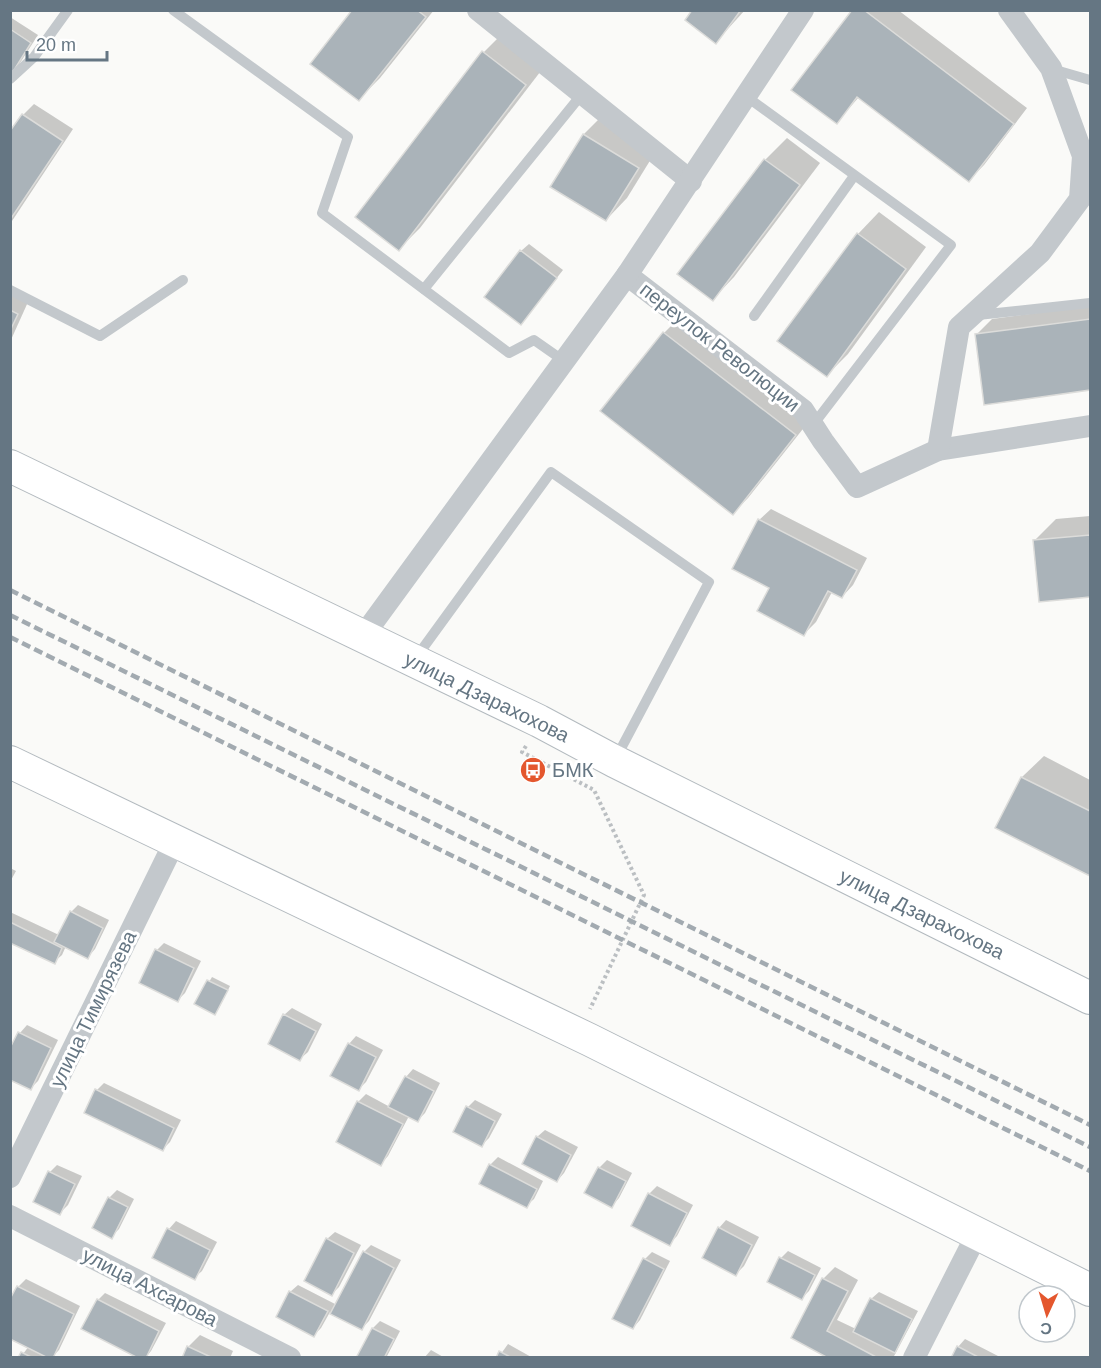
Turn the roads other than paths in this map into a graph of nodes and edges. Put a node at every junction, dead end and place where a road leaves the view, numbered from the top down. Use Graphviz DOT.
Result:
graph roads {
  1 [pos="68,10"];
  2 [pos="173,10"];
  3 [pos="478,10"];
  4 [pos="803,10"];
  5 [pos="1009,10"];
  6 [pos="1051,68"];
  7 [pos="10,79"];
  8 [pos="1090,80"];
  9 [pos="582,94"];
  10 [pos="747,97"];
  11 [pos="854,176"];
  12 [pos="691,181"];
  13 [pos="627,275"];
  14 [pos="183,280"];
  15 [pos="424,289"];
  16 [pos="10,290"];
  17 [pos="1090,303"];
  18 [pos="971,315"];
  19 [pos="754,316"];
  20 [pos="564,361"];
  21 [pos="812,425"];
  22 [pos="1090,426"];
  23 [pos="938,450"];
  24 [pos="10,466"];
  25 [pos="363,636"];
  26 [pos="414,661"];
  27 [pos="614,761"];
  28 [pos="10,762"];
  29 [pos="175,841"];
  30 [pos="1090,998"];
  31 [pos="10,1177"];
  32 [pos="10,1216"];
  33 [pos="977,1234"];
  34 [pos="1090,1290"];
  35 [pos="290,1358"];
  36 [pos="914,1358"];
  1 -- 7 [label="lane"];
  2 -- 15 [label="lane"];
  3 -- 9 [label="street"];
  4 -- 10 [label="street, переулок Революции"];
  5 -- 6 [label="street"];
  6 -- 8 [label="lane"];
  6 -- 18 [label="street"];
  9 -- 12 [label="street"];
  9 -- 15 [label="lane"];
  10 -- 11 [label="lane"];
  10 -- 12 [label="street, переулок Революции"];
  11 -- 19 [label="lane"];
  11 -- 21 [label="lane"];
  12 -- 13 [label="street, переулок Революции"];
  13 -- 20 [label="street, переулок Революции"];
  13 -- 21 [label="street, переулок Революции"];
  14 -- 16 [label="lane"];
  15 -- 20 [label="lane"];
  17 -- 18 [label="lane"];
  18 -- 23 [label="street"];
  20 -- 25 [label="street, переулок Революции"];
  21 -- 23 [label="street, переулок Революции"];
  22 -- 23 [label="street, переулок Революции"];
  24 -- 25 [label="street, улица Дзарахохова"];
  25 -- 26 [label="street, улица Дзарахохова"];
  26 -- 27 [label="street, улица Дзарахохова"];
  26 -- 27 [label="lane"];
  27 -- 30 [label="street, улица Дзарахохова"];
  28 -- 29 [label="street"];
  29 -- 31 [label="street, улица Тимирязева"];
  29 -- 33 [label="street"];
  32 -- 35 [label="street, улица Ахсарова"];
  33 -- 34 [label="street"];
  33 -- 36 [label="street"];
}
